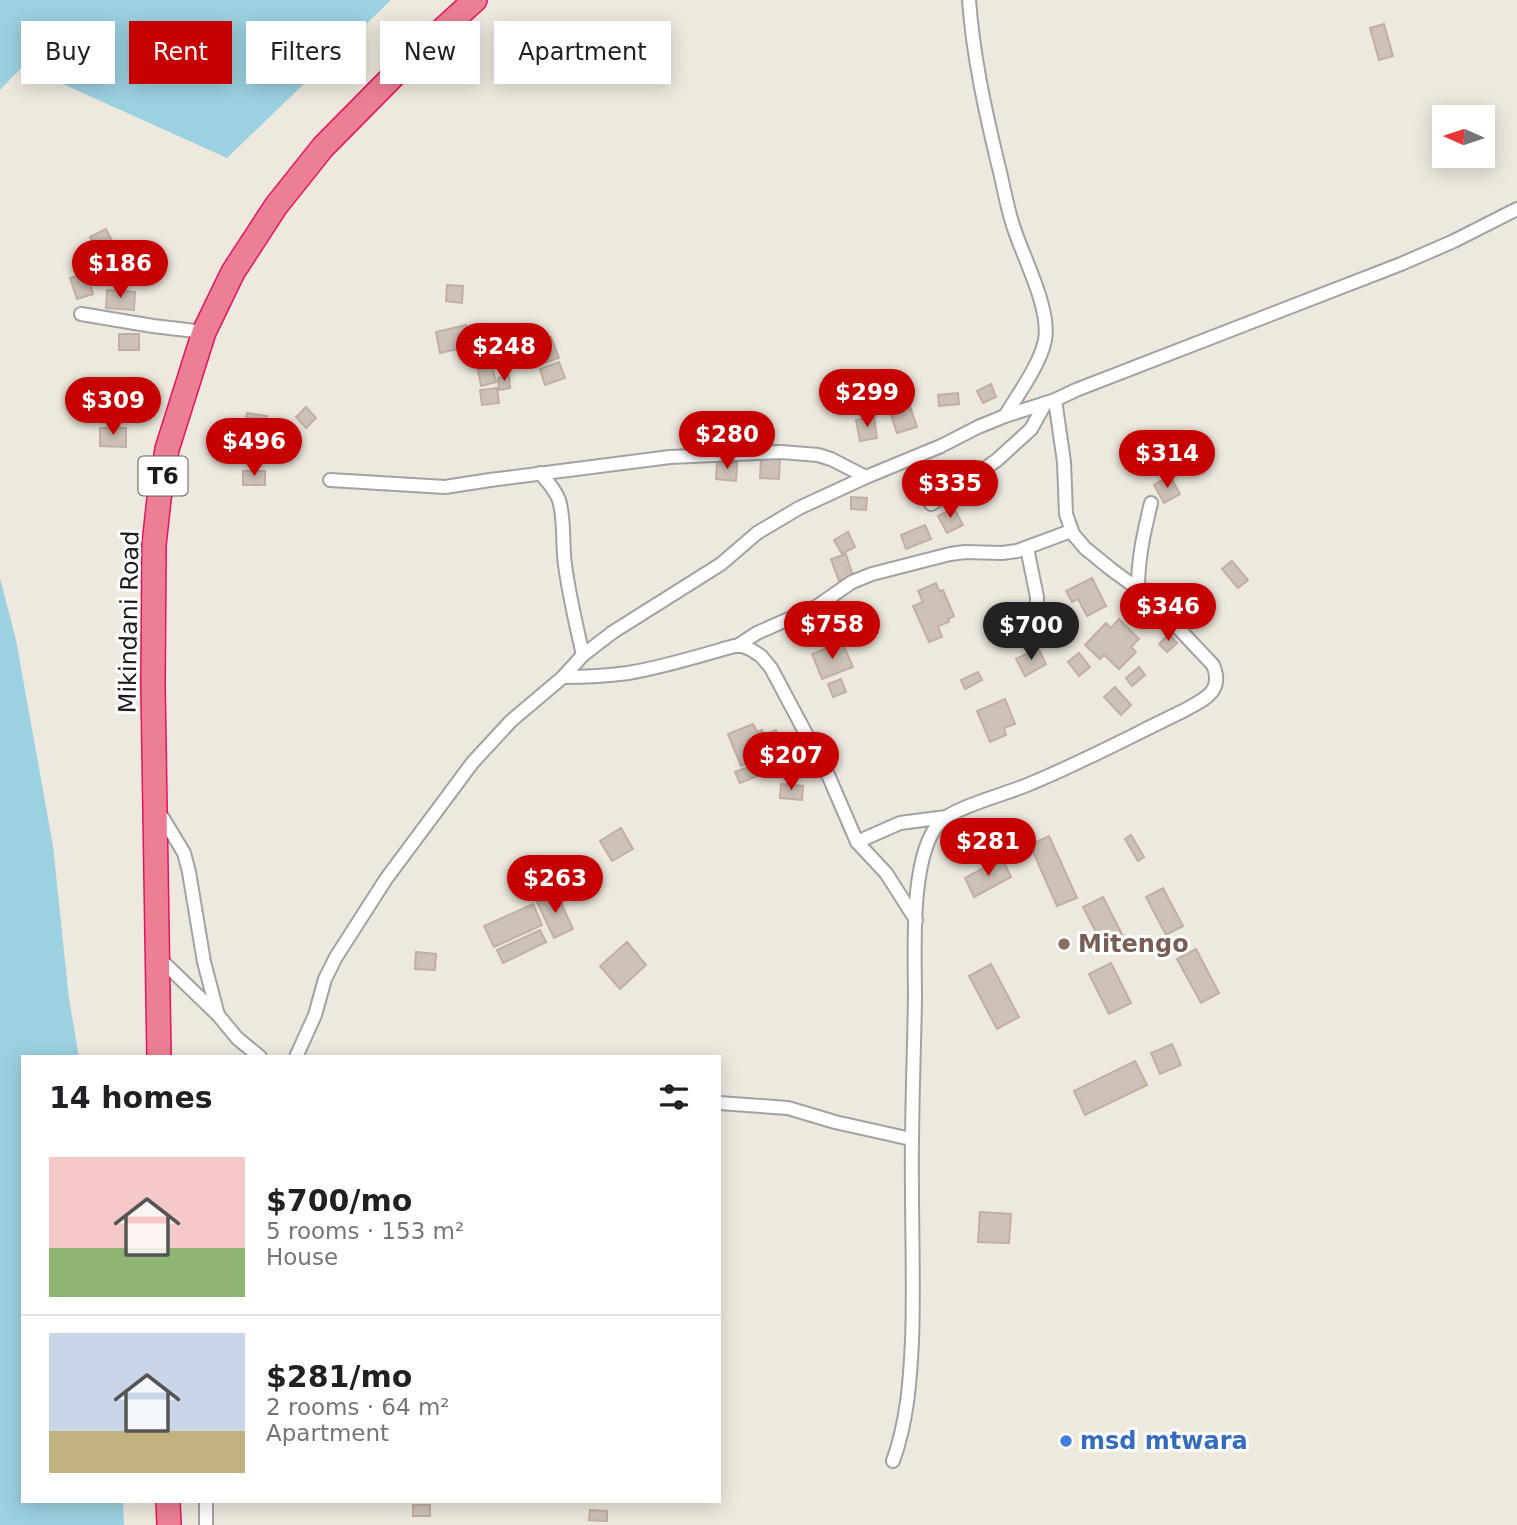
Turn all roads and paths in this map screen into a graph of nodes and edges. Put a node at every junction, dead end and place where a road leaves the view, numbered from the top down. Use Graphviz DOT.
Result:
graph roads {
  1 [pos="475,0"];
  2 [pos="969,0"];
  3 [pos="1517,209"];
  4 [pos="81,314"];
  5 [pos="204,332"];
  6 [pos="1050,402"];
  7 [pos="1005,416"];
  8 [pos="540,473"];
  9 [pos="866,477"];
  10 [pos="330,480"];
  11 [pos="1151,503"];
  12 [pos="931,504"];
  13 [pos="1071,531"];
  14 [pos="1027,548"];
  15 [pos="1138,588"];
  16 [pos="1037,635"];
  17 [pos="737,646"];
  18 [pos="583,655"];
  19 [pos="563,677"];
  20 [pos="156,805"];
  21 [pos="946,817"];
  22 [pos="857,842"];
  23 [pos="916,920"];
  24 [pos="159,958"];
  25 [pos="218,1015"];
  26 [pos="159,1055"];
  27 [pos="258,1055"];
  28 [pos="297,1055"];
  29 [pos="721,1102"];
  30 [pos="911,1139"];
  31 [pos="893,1461"];
  32 [pos="168,1503"];
  33 [pos="206,1503"];
  34 [pos="169,1525"];
  35 [pos="206,1525"];
  1 -- 5 [label="highway, Mikindani Road / T6"];
  2 -- 7 [label="street"];
  3 -- 6 [label="street"];
  4 -- 5 [label="street"];
  5 -- 20 [label="highway, Mikindani Road / T6"];
  6 -- 7 [label="street"];
  6 -- 12 [label="street"];
  6 -- 13 [label="street"];
  7 -- 9 [label="street"];
  8 -- 9 [label="street"];
  8 -- 10 [label="street"];
  8 -- 18 [label="street"];
  9 -- 18 [label="street"];
  11 -- 15 [label="street"];
  13 -- 14 [label="street"];
  13 -- 15 [label="street"];
  14 -- 16 [label="street"];
  14 -- 17 [label="street"];
  15 -- 21 [label="street"];
  17 -- 19 [label="street"];
  17 -- 22 [label="street"];
  18 -- 19 [label="street"];
  19 -- 28 [label="street"];
  20 -- 24 [label="highway, Mikindani Road / T6"];
  20 -- 25 [label="street"];
  21 -- 22 [label="street"];
  21 -- 23 [label="street"];
  22 -- 23 [label="street"];
  23 -- 30 [label="street"];
  24 -- 25 [label="street"];
  24 -- 26 [label="highway, Mikindani Road / T6"];
  25 -- 27 [label="street"];
  29 -- 30 [label="street"];
  30 -- 31 [label="street"];
  32 -- 34 [label="highway"];
  33 -- 35 [label="street"];
}
